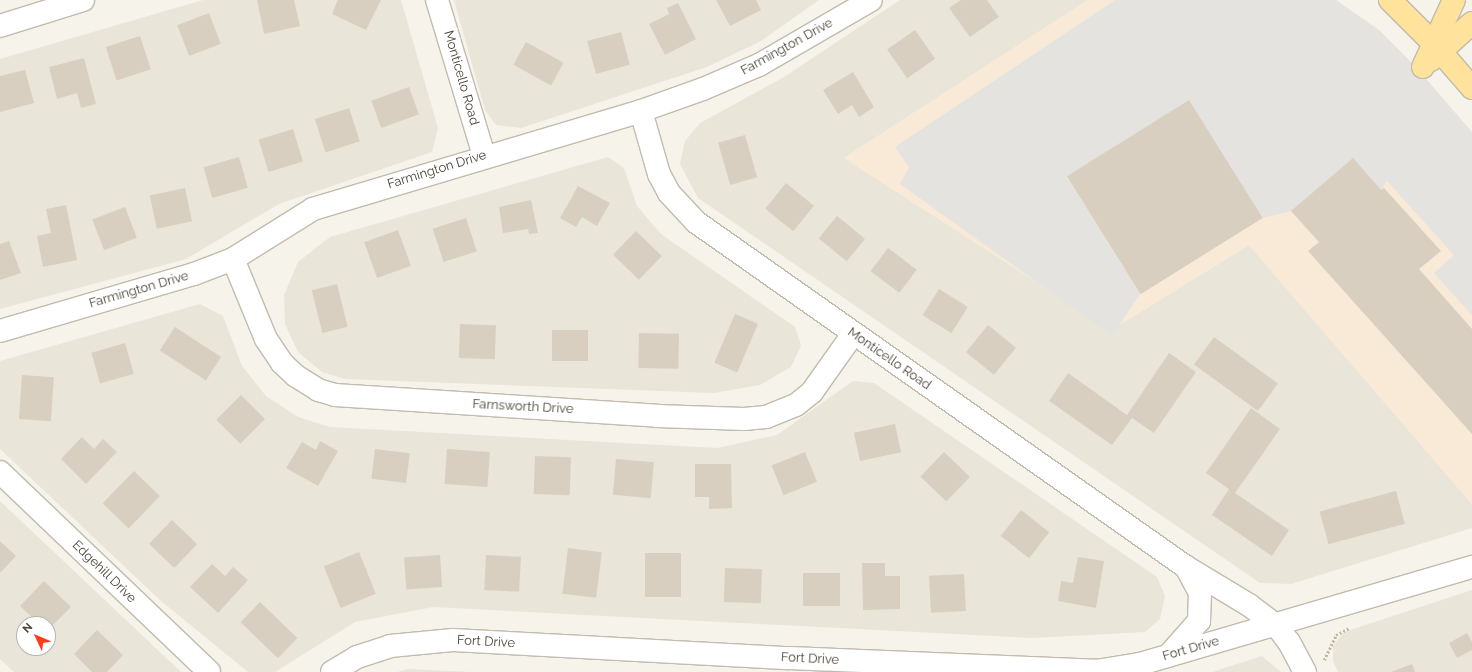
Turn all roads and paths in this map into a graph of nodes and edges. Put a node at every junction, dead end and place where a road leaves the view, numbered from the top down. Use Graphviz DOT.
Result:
graph roads {
  1 [pos="83,0"];
  2 [pos="437,0"];
  3 [pos="871,0"];
  4 [pos="1390,0"];
  5 [pos="1454,0"];
  6 [pos="1472,17"];
  7 [pos="1472,23"];
  8 [pos="0,26"];
  9 [pos="1437,47"];
  10 [pos="1472,88"];
  11 [pos="641,111"];
  12 [pos="484,156"];
  13 [pos="233,259"];
  14 [pos="0,331"];
  15 [pos="853,334"];
  16 [pos="0,472"];
  17 [pos="1186,567"];
  18 [pos="1472,567"];
  19 [pos="1276,625"];
  20 [pos="1352,626"];
  21 [pos="1168,656"];
  22 [pos="1325,666"];
  23 [pos="209,672"];
  24 [pos="332,672"];
  25 [pos="1305,672"];
  1 -- 8 [label="street"];
  2 -- 12 [label="street, Monticello Road"];
  3 -- 11 [label="street, Farmington Drive"];
  4 -- 9 [label="main road"];
  5 -- 6 [label="main road"];
  5 -- 9 [label="main road"];
  7 -- 9 [label="main road"];
  9 -- 10 [label="main road"];
  11 -- 12 [label="street, Farmington Drive"];
  11 -- 15 [label="street, Monticello Road"];
  12 -- 13 [label="street, Farmington Drive"];
  13 -- 14 [label="street, Farmington Drive"];
  13 -- 15 [label="street, Farnsworth Drive"];
  15 -- 17 [label="street, Monticello Road"];
  16 -- 23 [label="street, Edgehill Drive"];
  17 -- 19 [label="street, Monticello Road"];
  17 -- 21 [label="street, Monticello Road"];
  18 -- 19 [label="street, Fort Drive"];
  19 -- 21 [label="street, Fort Drive"];
  19 -- 25 [label="street, Monticello Road"];
  20 -- 22 [label="path"];
  21 -- 24 [label="street, Fort Drive"];
}
